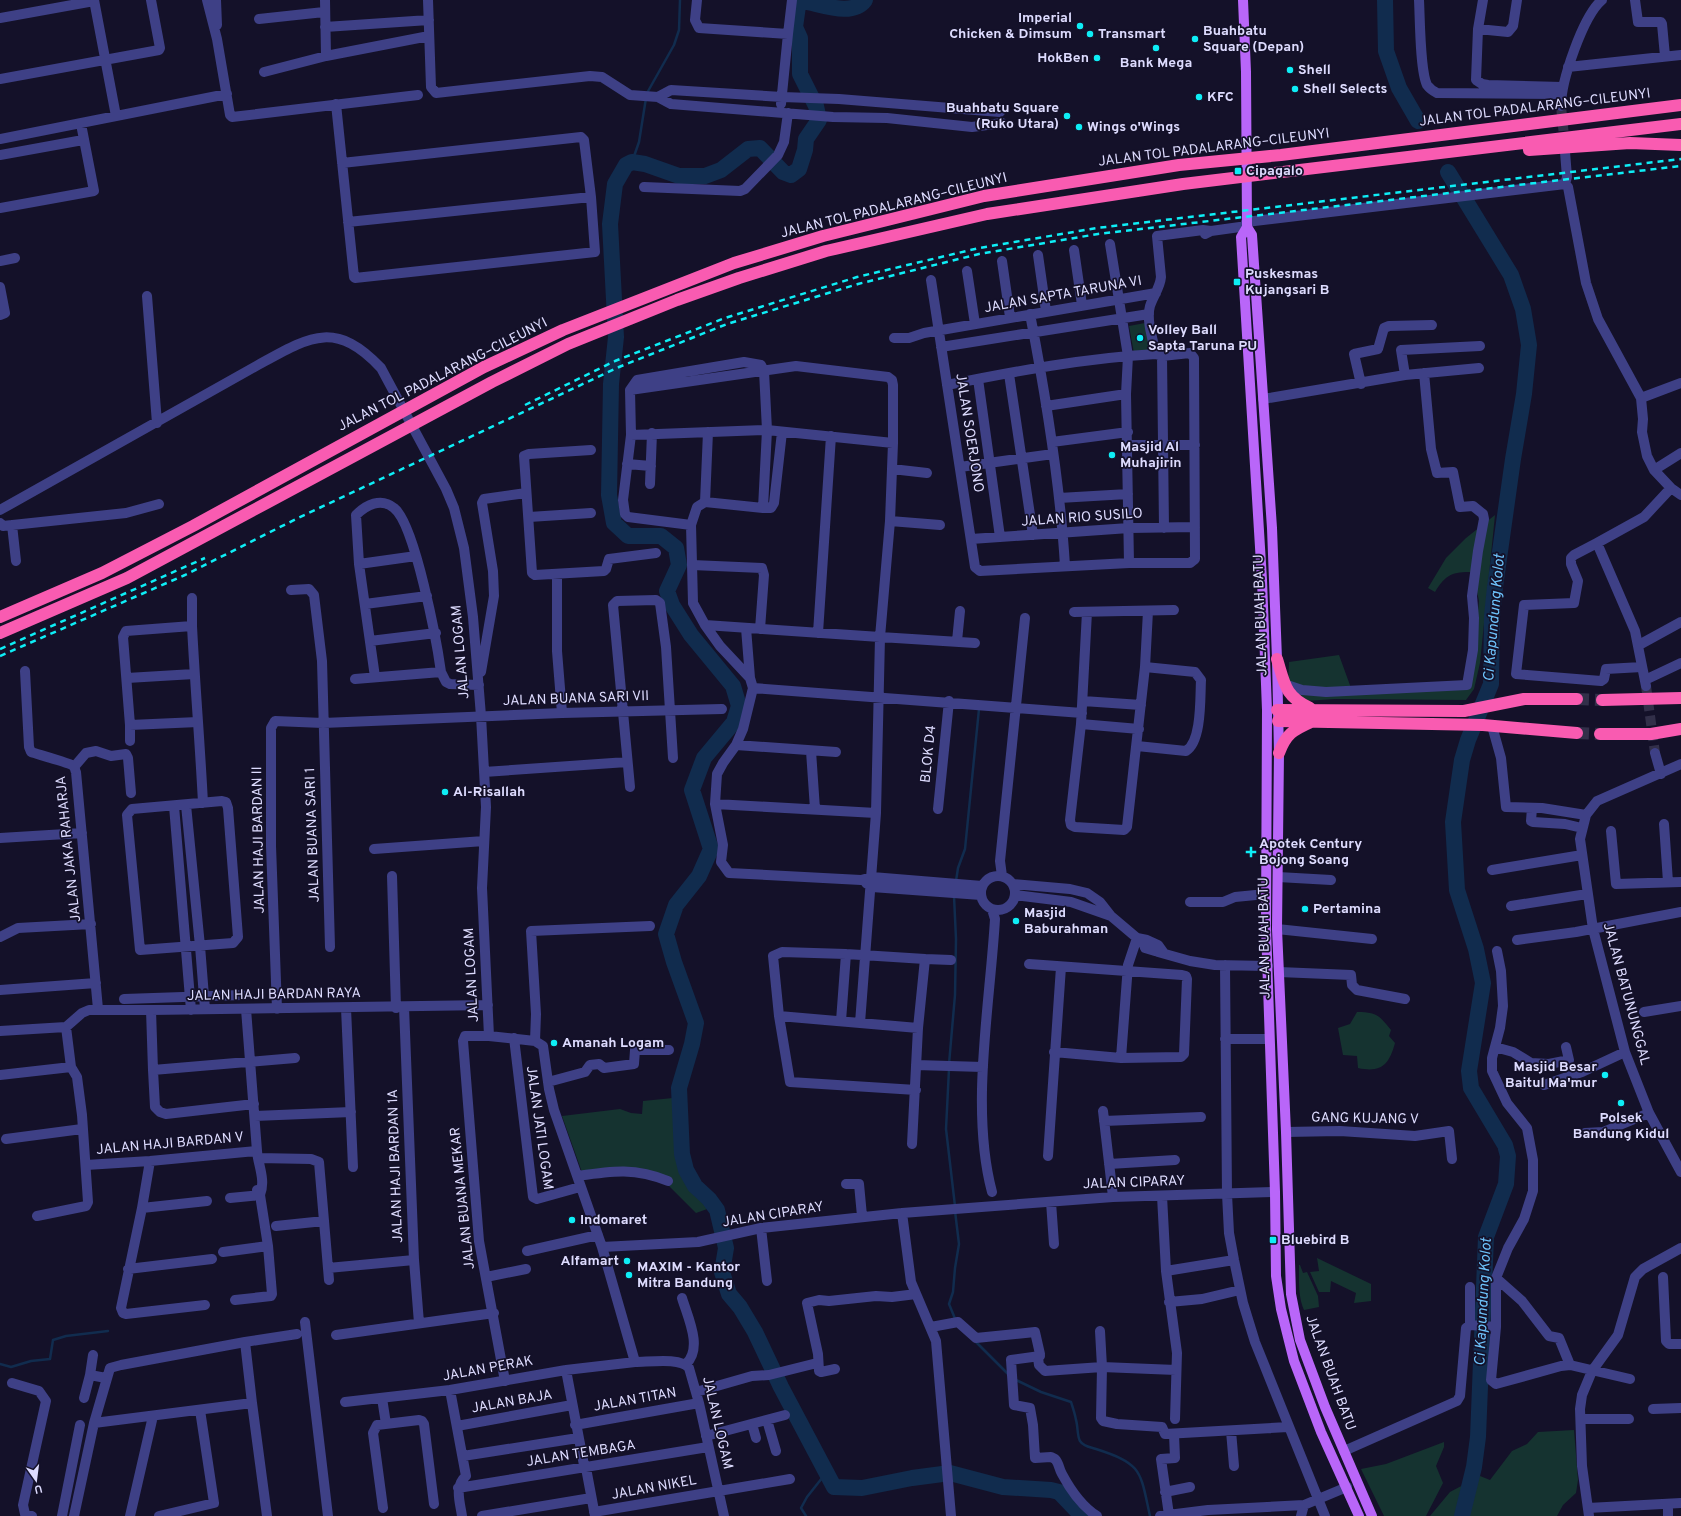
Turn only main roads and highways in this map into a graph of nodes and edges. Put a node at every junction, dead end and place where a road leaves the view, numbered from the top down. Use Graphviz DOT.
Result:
graph roads {
  1 [pos="1243,0"];
  2 [pos="1681,105"];
  3 [pos="1681,124"];
  4 [pos="1681,145"];
  5 [pos="1356,163"];
  6 [pos="1246,225"];
  7 [pos="0,617"];
  8 [pos="0,633"];
  9 [pos="1277,659"];
  10 [pos="1681,698"];
  11 [pos="1577,699"];
  12 [pos="1602,700"];
  13 [pos="1272,715"];
  14 [pos="1313,715"];
  15 [pos="1681,729"];
  16 [pos="1577,733"];
  17 [pos="1600,734"];
  18 [pos="1279,753"];
  19 [pos="1278,893"];
  20 [pos="1266,894"];
  21 [pos="1325,1407"];
  22 [pos="1314,1413"];
  23 [pos="1332,1427"];
  24 [pos="1321,1432"];
  25 [pos="1359,1516"];
  26 [pos="1372,1516"];
  1 -- 6 [label="main road, JALAN BUAH BATU"];
  2 -- 7 [label="highway, JALAN TOL PADALARANG–CILEUNYI"];
  3 -- 5 [label="highway, JALAN TOL PADALARANG–CILEUNYI"];
  4 -- 5 [label="highway"];
  5 -- 8 [label="highway, JALAN TOL PADALARANG–CILEUNYI"];
  6 -- 9 [label="main road, JALAN BUAH BATU"];
  6 -- 13 [label="main road, JALAN BUAH BATU"];
  9 -- 13 [label="main road, JALAN BUAH BATU"];
  9 -- 14 [label="highway"];
  10 -- 12 [label="highway"];
  11 -- 14 [label="highway"];
  13 -- 14 [label="highway"];
  13 -- 18 [label="main road, JALAN BUAH BATU"];
  13 -- 20 [label="main road, JALAN BUAH BATU"];
  14 -- 16 [label="highway"];
  14 -- 18 [label="highway"];
  15 -- 17 [label="highway"];
  18 -- 19 [label="main road, JALAN BUAH BATU"];
  19 -- 20 [label="main road"];
  19 -- 21 [label="main road, JALAN BUAH BATU"];
  20 -- 22 [label="main road, JALAN BUAH BATU"];
  21 -- 22 [label="main road"];
  21 -- 23 [label="main road, JALAN BUAH BATU"];
  22 -- 24 [label="main road, JALAN BUAH BATU"];
  23 -- 24 [label="main road"];
  23 -- 26 [label="main road, JALAN BUAH BATU"];
  24 -- 25 [label="main road, JALAN BUAH BATU"];
}
